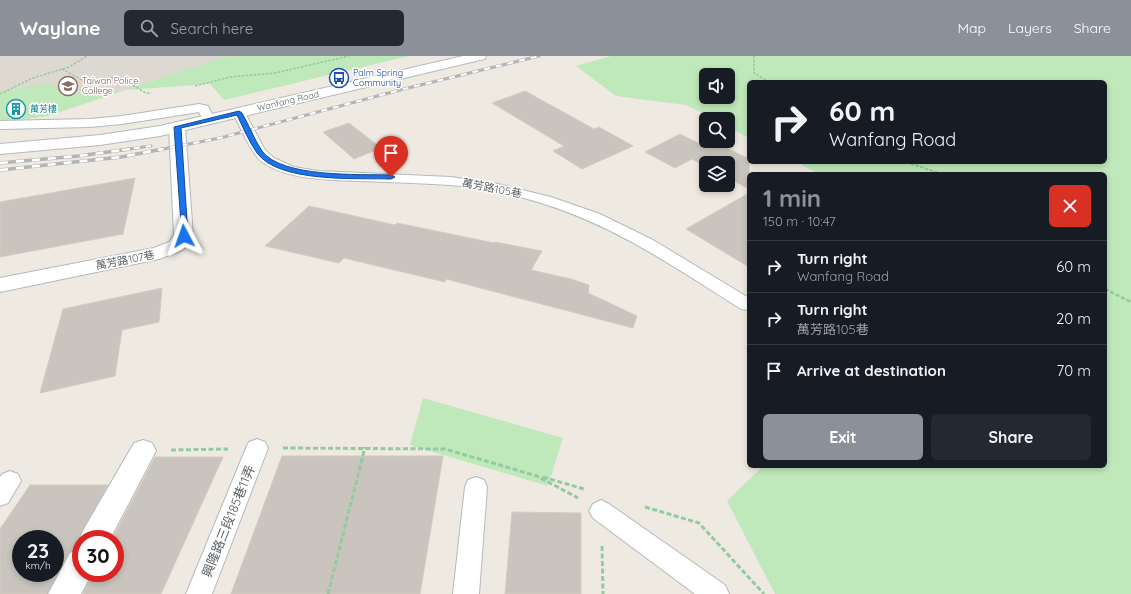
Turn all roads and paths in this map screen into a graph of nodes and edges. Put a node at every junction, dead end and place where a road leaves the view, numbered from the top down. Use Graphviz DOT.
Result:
graph roads {
  1 [pos="87,56"];
  2 [pos="349,56"];
  3 [pos="480,56"];
  4 [pos="754,56"];
  5 [pos="62,69"];
  6 [pos="766,80"];
  7 [pos="194,86"];
  8 [pos="156,93"];
  9 [pos="0,94"];
  10 [pos="239,113"];
  11 [pos="208,120"];
  12 [pos="0,125"];
  13 [pos="177,127"];
  14 [pos="0,149"];
  15 [pos="912,164"];
  16 [pos="936,172"];
  17 [pos="0,285"];
  18 [pos="1107,290"];
  19 [pos="1131,302"];
  20 [pos="747,305"];
  21 [pos="365,447"];
  22 [pos="257,448"];
  23 [pos="143,451"];
  24 [pos="476,487"];
  25 [pos="601,511"];
  26 [pos="99,530"];
  27 [pos="72,579"];
  28 [pos="64,594"];
  29 [pos="199,594"];
  30 [pos="328,594"];
  31 [pos="466,594"];
  32 [pos="603,594"];
  33 [pos="716,594"];
  1 -- 5 [label="path"];
  2 -- 7 [label="path"];
  3 -- 10 [label="street, Wanfang Road"];
  4 -- 6 [label="path"];
  5 -- 8 [label="path"];
  5 -- 9 [label="path"];
  10 -- 11 [label="street, Wanfang Road"];
  10 -- 20 [label="lane, 萬芳路105巷"];
  11 -- 12 [label="lane"];
  11 -- 13 [label="street, Wanfang Road"];
  13 -- 14 [label="street, Wanfang Road"];
  13 -- 17 [label="street, 萬芳路107巷"];
  15 -- 16 [label="path"];
  18 -- 19 [label="path"];
  21 -- 22 [label="path"];
  21 -- 25 [label="path"];
  21 -- 30 [label="path"];
  22 -- 23 [label="path"];
  22 -- 29 [label="lane, 興隆路三段185巷11弄"];
  23 -- 26 [label="street"];
  24 -- 31 [label="lane"];
  25 -- 32 [label="path"];
  25 -- 33 [label="lane"];
  27 -- 28 [label="street"];
}
